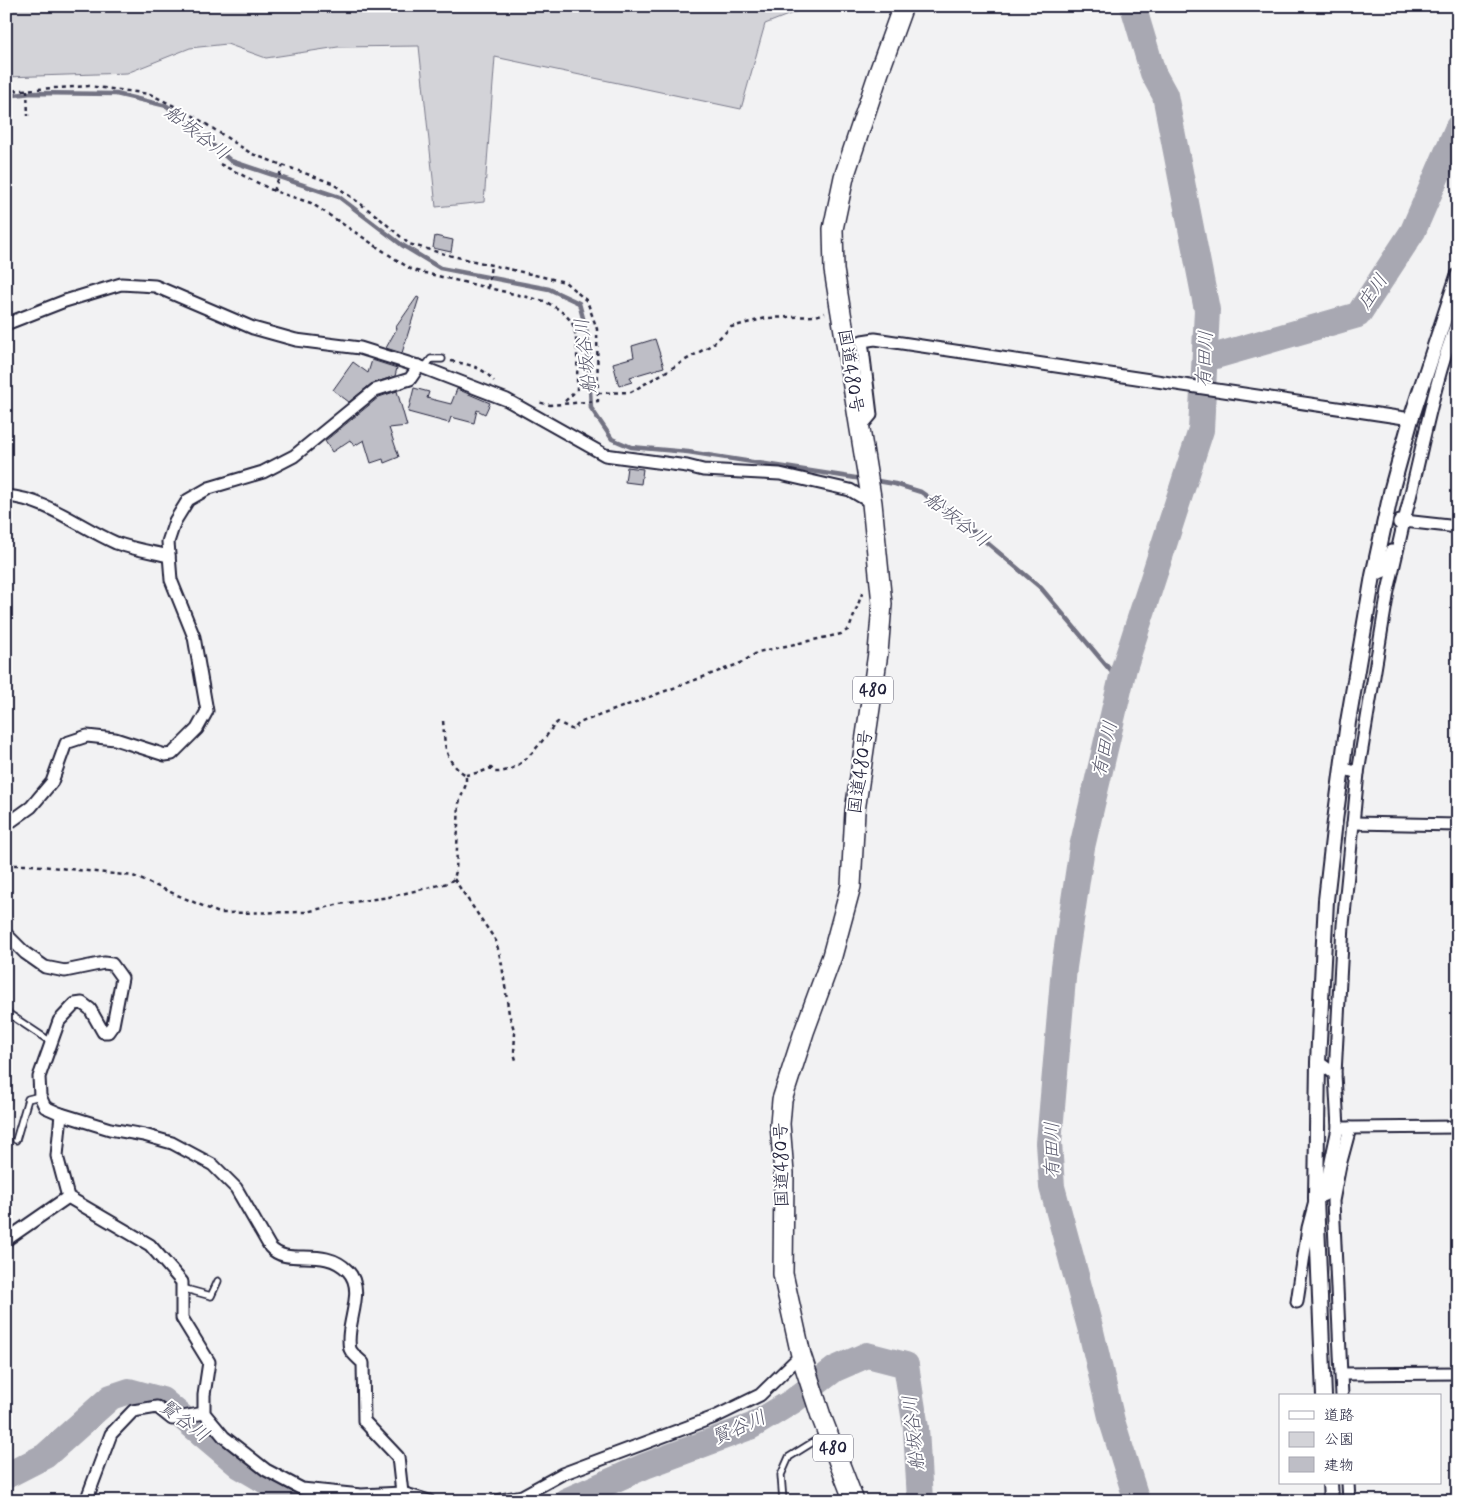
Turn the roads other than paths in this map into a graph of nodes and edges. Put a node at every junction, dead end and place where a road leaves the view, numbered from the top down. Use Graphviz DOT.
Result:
graph roads {
  1 [pos="903,6"];
  2 [pos="1458,276"];
  3 [pos="1458,320"];
  4 [pos="6,324"];
  5 [pos="442,358"];
  6 [pos="421,367"];
  7 [pos="1406,418"];
  8 [pos="860,428"];
  9 [pos="6,496"];
  10 [pos="872,503"];
  11 [pos="1404,521"];
  12 [pos="1458,527"];
  13 [pos="169,556"];
  14 [pos="1373,576"];
  15 [pos="1342,768"];
  16 [pos="1358,772"];
  17 [pos="1352,823"];
  18 [pos="6,825"];
  19 [pos="1458,825"];
  20 [pos="6,934"];
  21 [pos="6,1012"];
  22 [pos="51,1042"];
  23 [pos="1318,1062"];
  24 [pos="1335,1074"];
  25 [pos="40,1096"];
  26 [pos="60,1114"];
  27 [pos="1458,1127"];
  28 [pos="1344,1128"];
  29 [pos="16,1140"];
  30 [pos="68,1197"];
  31 [pos="1316,1198"];
  32 [pos="6,1240"];
  33 [pos="218,1281"];
  34 [pos="182,1288"];
  35 [pos="1297,1302"];
  36 [pos="804,1364"];
  37 [pos="1458,1373"];
  38 [pos="1341,1374"];
  39 [pos="1324,1394"];
  40 [pos="1342,1394"];
  41 [pos="204,1413"];
  42 [pos="827,1432"];
  43 [pos="1330,1484"];
  44 [pos="1348,1484"];
  45 [pos="402,1497"];
  46 [pos="86,1501"];
  47 [pos="429,1501"];
  48 [pos="496,1501"];
  49 [pos="782,1501"];
  50 [pos="854,1501"];
  51 [pos="1331,1501"];
  52 [pos="1349,1501"];
  1 -- 8 [label="highway, 国道480号 / 480"];
  2 -- 7 [label="street"];
  3 -- 11 [label="street"];
  4 -- 6 [label="street"];
  5 -- 6 [label="lane"];
  6 -- 10 [label="street"];
  6 -- 13 [label="street"];
  7 -- 8 [label="street"];
  7 -- 14 [label="street"];
  8 -- 10 [label="highway, 国道480号 / 480"];
  9 -- 13 [label="street"];
  10 -- 36 [label="highway, 国道480号 / 480"];
  11 -- 12 [label="street"];
  11 -- 14 [label="street"];
  11 -- 16 [label="street"];
  13 -- 18 [label="street"];
  14 -- 15 [label="street"];
  15 -- 16 [label="street"];
  15 -- 23 [label="street"];
  16 -- 17 [label="street"];
  17 -- 19 [label="street"];
  17 -- 24 [label="street"];
  20 -- 22 [label="street"];
  21 -- 22 [label="lane"];
  22 -- 25 [label="street"];
  23 -- 24 [label="street"];
  23 -- 31 [label="street"];
  24 -- 28 [label="street"];
  25 -- 26 [label="street"];
  25 -- 29 [label="lane"];
  26 -- 30 [label="street"];
  26 -- 45 [label="street"];
  27 -- 28 [label="street"];
  28 -- 31 [label="street"];
  28 -- 38 [label="street"];
  30 -- 32 [label="street"];
  30 -- 34 [label="street"];
  31 -- 35 [label="street"];
  31 -- 39 [label="street"];
  33 -- 34 [label="lane"];
  34 -- 41 [label="street"];
  36 -- 42 [label="highway, 国道480号 / 480"];
  36 -- 48 [label="street"];
  37 -- 38 [label="street"];
  38 -- 40 [label="street"];
  41 -- 45 [label="street"];
  41 -- 46 [label="street"];
  42 -- 49 [label="lane"];
  42 -- 50 [label="highway, 国道480号 / 480"];
  43 -- 51 [label="street"];
  44 -- 52 [label="street"];
  45 -- 47 [label="street"];
}
